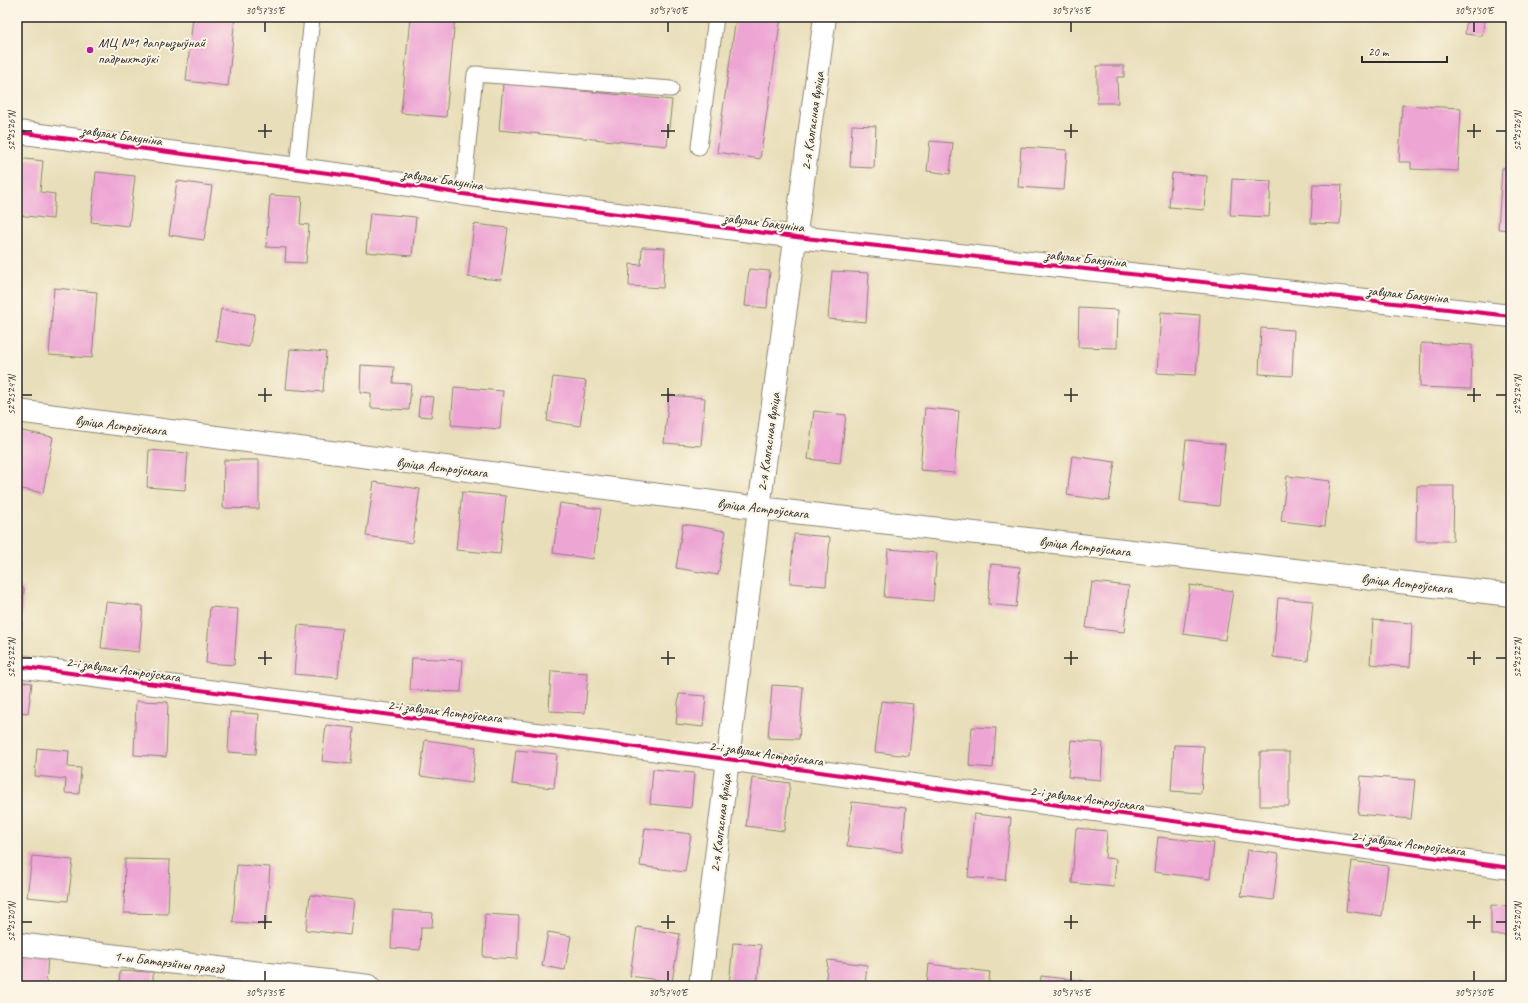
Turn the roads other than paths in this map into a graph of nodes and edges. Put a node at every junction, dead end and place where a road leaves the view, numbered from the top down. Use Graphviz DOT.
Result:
graph roads {
  1 [pos="312,17"];
  2 [pos="716,17"];
  3 [pos="825,17"];
  4 [pos="671,89"];
  5 [pos="17,132"];
  6 [pos="699,147"];
  7 [pos="297,169"];
  8 [pos="463,194"];
  9 [pos="796,237"];
  10 [pos="1511,316"];
  11 [pos="17,411"];
  12 [pos="759,508"];
  13 [pos="1511,596"];
  14 [pos="17,666"];
  15 [pos="727,759"];
  16 [pos="1511,868"];
  17 [pos="17,944"];
  18 [pos="369,986"];
  19 [pos="700,986"];
  1 -- 7 [label="lane"];
  2 -- 6 [label="lane"];
  3 -- 9 [label="street, 2-я Калгасная вуліца"];
  4 -- 8 [label="lane"];
  5 -- 7 [label="street, завулак Бакуніна"];
  7 -- 8 [label="street, завулак Бакуніна"];
  8 -- 9 [label="street, завулак Бакуніна"];
  9 -- 10 [label="street, завулак Бакуніна"];
  9 -- 12 [label="street, 2-я Калгасная вуліца"];
  11 -- 12 [label="street, вуліца Астроўскага"];
  12 -- 13 [label="street, вуліца Астроўскага"];
  12 -- 15 [label="street, 2-я Калгасная вуліца"];
  14 -- 15 [label="street, 2-і завулак Астроўскага"];
  15 -- 16 [label="street, 2-і завулак Астроўскага"];
  15 -- 19 [label="street, 2-я Калгасная вуліца"];
  17 -- 18 [label="street, 1-ы Батарэйны праезд"];
}
